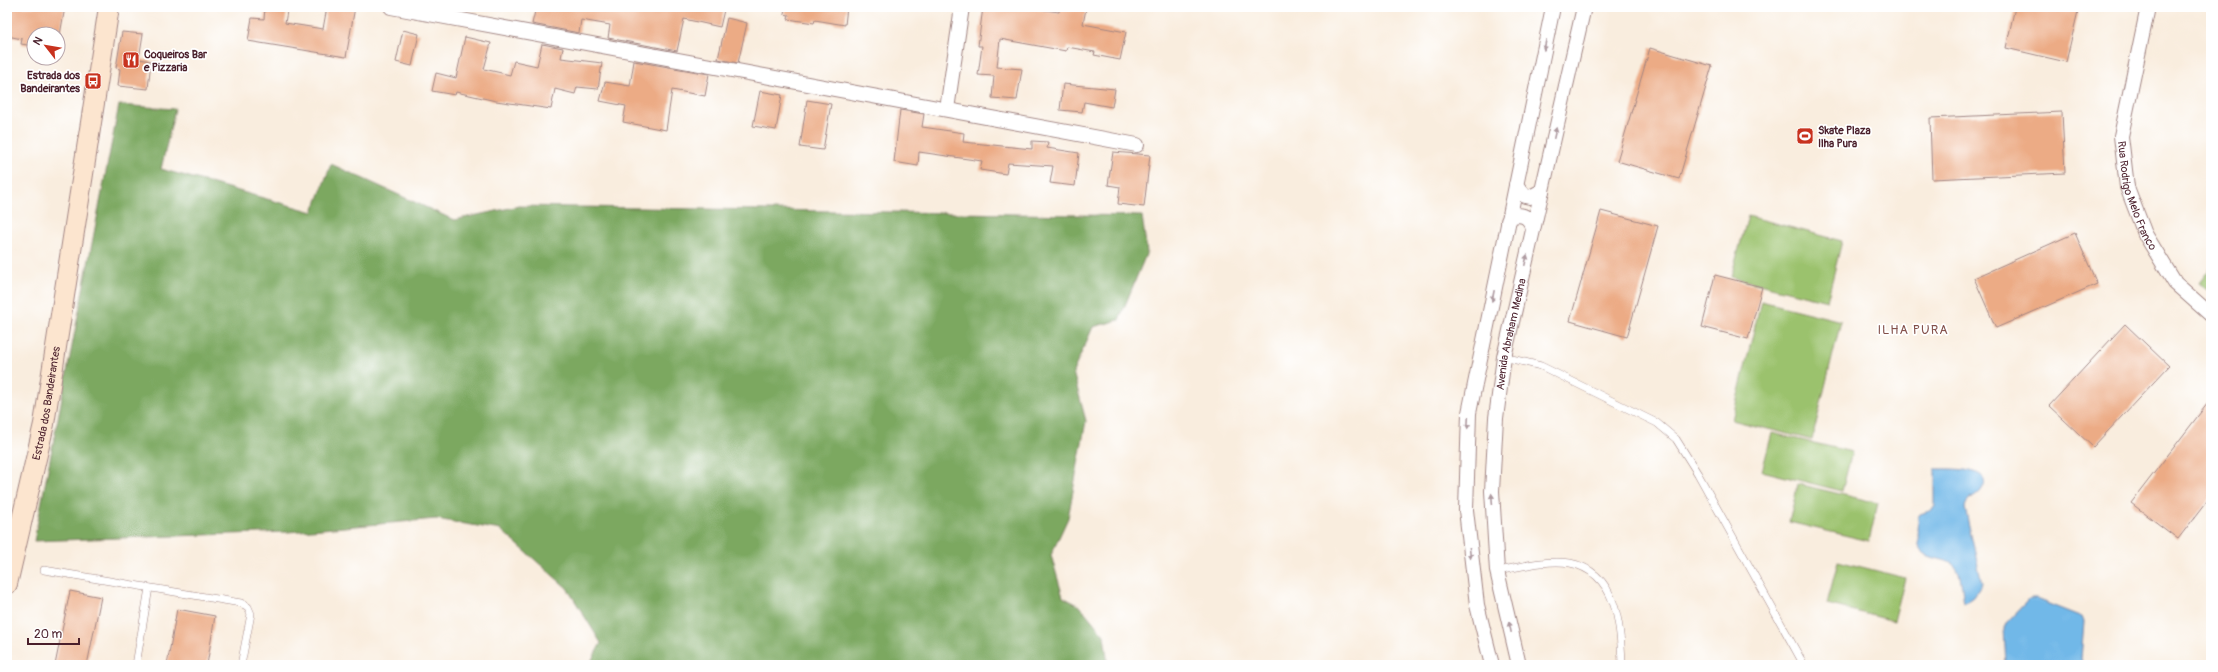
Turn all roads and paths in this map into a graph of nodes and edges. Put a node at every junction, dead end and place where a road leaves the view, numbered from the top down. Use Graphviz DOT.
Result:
graph roads {
  1 [pos="108,7"];
  2 [pos="391,7"];
  3 [pos="962,7"];
  4 [pos="1553,7"];
  5 [pos="1584,7"];
  6 [pos="2148,7"];
  7 [pos="947,108"];
  8 [pos="1137,145"];
  9 [pos="1516,185"];
  10 [pos="1542,191"];
  11 [pos="1508,221"];
  12 [pos="1533,229"];
  13 [pos="2211,315"];
  14 [pos="1504,357"];
  15 [pos="44,570"];
  16 [pos="1497,571"];
  17 [pos="7,584"];
  18 [pos="149,588"];
  19 [pos="136,665"];
  20 [pos="241,665"];
  21 [pos="1492,665"];
  22 [pos="1519,665"];
  23 [pos="1622,665"];
  24 [pos="1804,665"];
  1 -- 17 [label="main road, Estrada dos Bandeirantes"];
  2 -- 7 [label="street"];
  3 -- 7 [label="street"];
  4 -- 9 [label="street, one-way"];
  10 -- 5 [label="street, Avenida Abraham Medina, one-way"];
  6 -- 13 [label="street, Rua Rodrigo Melo Franco"];
  7 -- 8 [label="street"];
  9 -- 10 [label="street"];
  9 -- 11 [label="street"];
  10 -- 12 [label="street, Avenida Abraham Medina"];
  11 -- 12 [label="street"];
  11 -- 21 [label="street, one-way"];
  14 -- 12 [label="street, Avenida Abraham Medina, one-way"];
  16 -- 14 [label="street, Avenida Abraham Medina, one-way"];
  14 -- 24 [label="lane"];
  15 -- 18 [label="lane"];
  22 -- 16 [label="street, Avenida Abraham Medina, one-way"];
  16 -- 23 [label="lane"];
  18 -- 19 [label="lane"];
  18 -- 20 [label="lane"];
}
